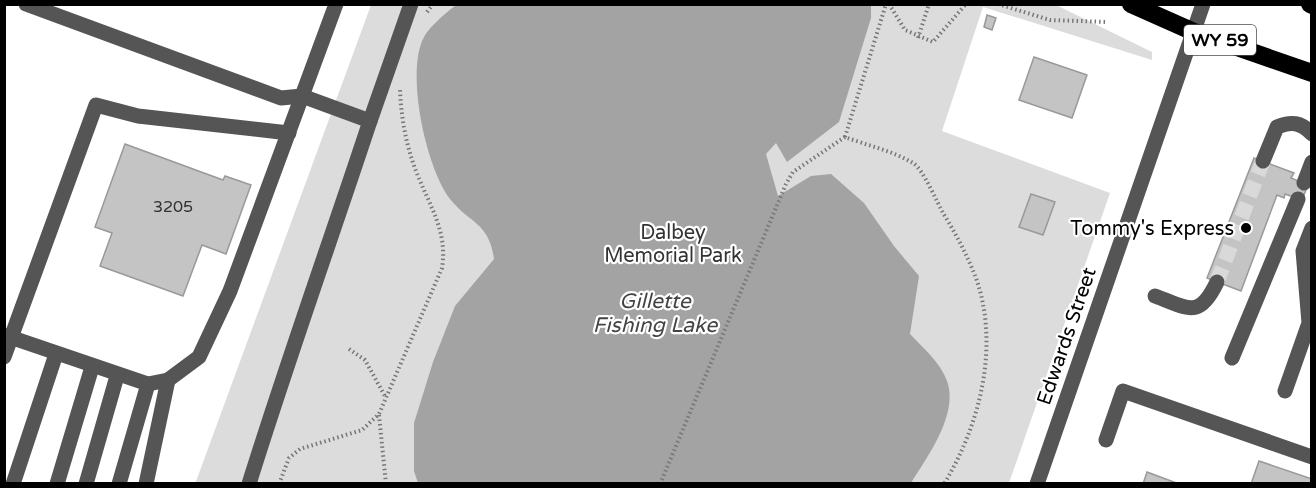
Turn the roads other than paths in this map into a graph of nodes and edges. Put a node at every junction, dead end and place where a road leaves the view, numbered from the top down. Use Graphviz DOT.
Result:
graph roads {
  1 [pos="26,4"];
  2 [pos="336,4"];
  3 [pos="411,4"];
  4 [pos="1131,4"];
  5 [pos="1203,4"];
  6 [pos="1194,32"];
  7 [pos="1311,73"];
  8 [pos="302,96"];
  9 [pos="370,121"];
  10 [pos="289,133"];
  11 [pos="1311,134"];
  12 [pos="1263,161"];
  13 [pos="1311,162"];
  14 [pos="1304,183"];
  15 [pos="1298,199"];
  16 [pos="1311,228"];
  17 [pos="1217,282"];
  18 [pos="1155,296"];
  19 [pos="1310,321"];
  20 [pos="8,336"];
  21 [pos="56,354"];
  22 [pos="4,357"];
  23 [pos="1232,358"];
  24 [pos="92,367"];
  25 [pos="117,376"];
  26 [pos="168,380"];
  27 [pos="148,384"];
  28 [pos="1285,391"];
  29 [pos="1106,440"];
  30 [pos="1311,457"];
  31 [pos="13,483"];
  32 [pos="57,483"];
  33 [pos="86,483"];
  34 [pos="119,483"];
  35 [pos="146,483"];
  36 [pos="249,483"];
  37 [pos="1037,483"];
  1 -- 8 [label="street"];
  2 -- 8 [label="street"];
  3 -- 9 [label="street"];
  4 -- 6 [label="highway, WY 59"];
  5 -- 6 [label="street, Edwards Street"];
  6 -- 7 [label="highway, WY 59"];
  6 -- 37 [label="street, Edwards Street"];
  8 -- 9 [label="street"];
  8 -- 10 [label="street"];
  9 -- 36 [label="street"];
  10 -- 20 [label="street"];
  10 -- 26 [label="street"];
  11 -- 12 [label="street"];
  13 -- 14 [label="street"];
  15 -- 23 [label="street"];
  16 -- 19 [label="street"];
  17 -- 18 [label="street"];
  19 -- 28 [label="street"];
  20 -- 21 [label="street"];
  20 -- 22 [label="street"];
  21 -- 24 [label="street"];
  21 -- 31 [label="street"];
  24 -- 25 [label="street"];
  24 -- 32 [label="street"];
  25 -- 27 [label="street"];
  25 -- 33 [label="street"];
  26 -- 27 [label="street"];
  26 -- 35 [label="street"];
  27 -- 34 [label="street"];
  29 -- 30 [label="street"];
}
